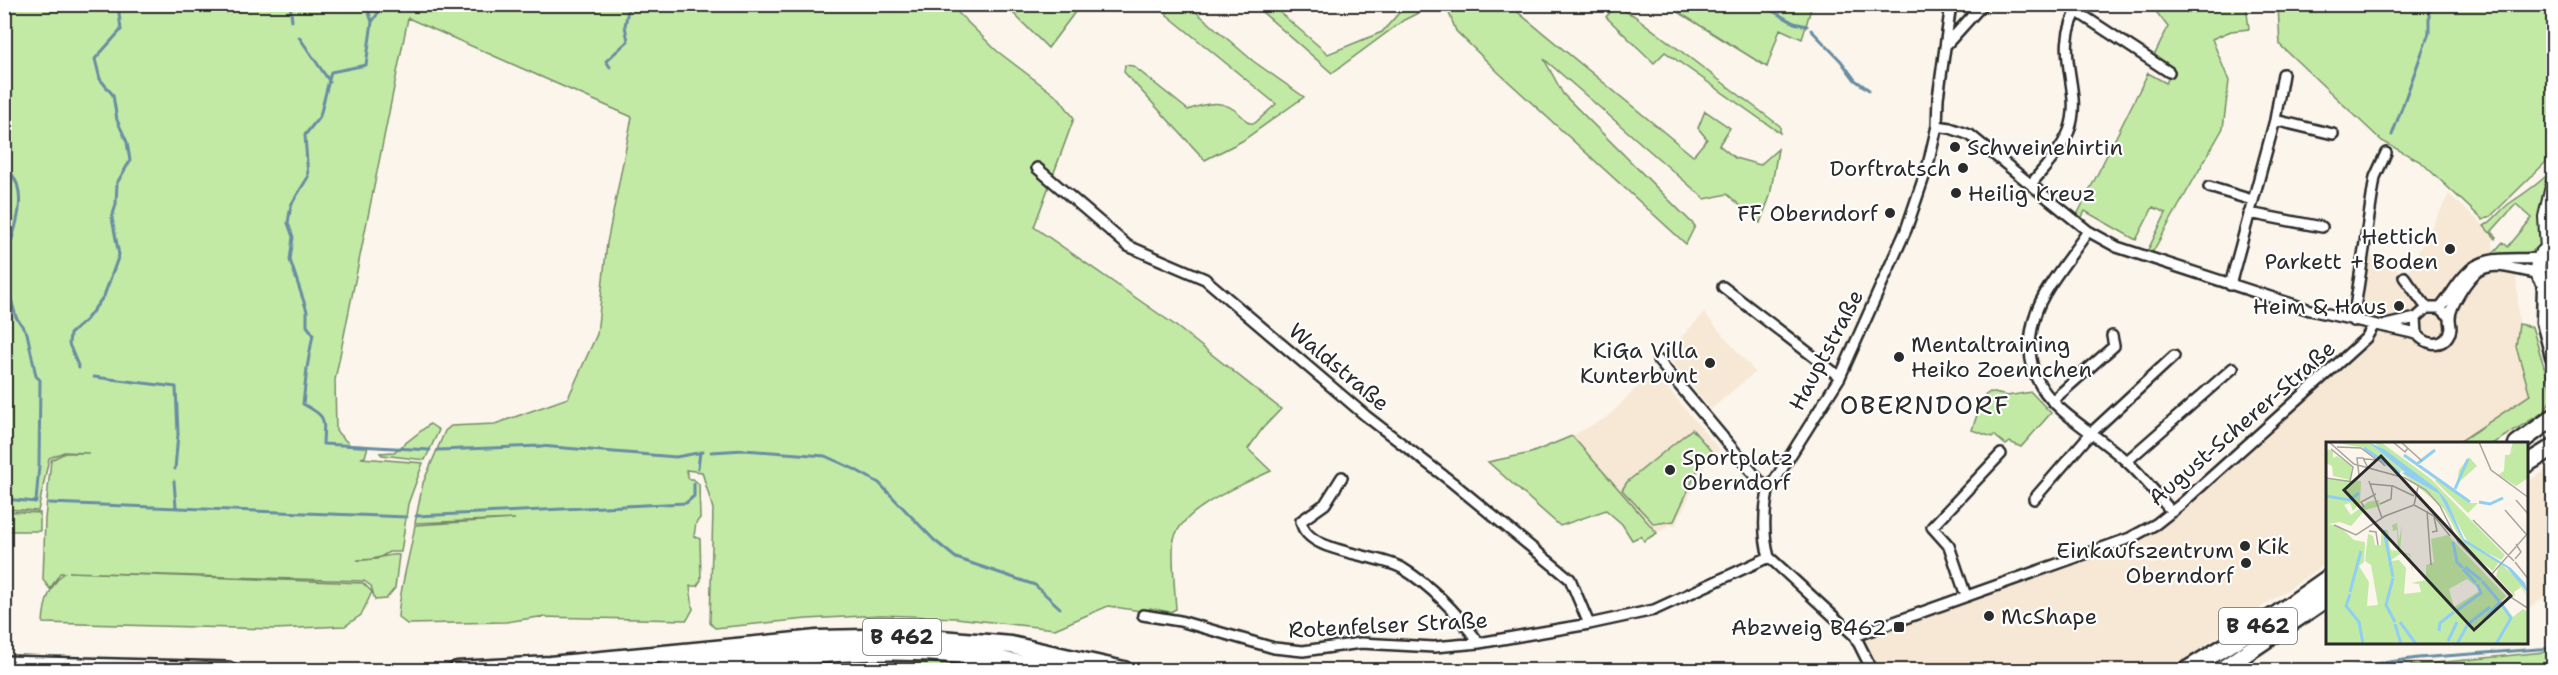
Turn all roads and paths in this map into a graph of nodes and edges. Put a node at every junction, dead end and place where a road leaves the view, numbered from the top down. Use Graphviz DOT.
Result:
graph roads {
  1 [pos="1951,4"];
  2 [pos="1983,4"];
  3 [pos="2079,8"];
  4 [pos="1946,45"];
  5 [pos="2169,72"];
  6 [pos="2283,74"];
  7 [pos="2275,120"];
  8 [pos="1937,126"];
  9 [pos="2333,134"];
  10 [pos="2386,153"];
  11 [pos="1037,168"];
  12 [pos="2553,182"];
  13 [pos="2031,184"];
  14 [pos="2210,187"];
  15 [pos="2252,200"];
  16 [pos="2249,213"];
  17 [pos="2322,226"];
  18 [pos="2088,231"];
  19 [pos="2547,251"];
  20 [pos="2404,277"];
  21 [pos="2545,283"];
  22 [pos="2230,285"];
  23 [pos="1723,287"];
  24 [pos="2427,308"];
  25 [pos="2440,308"];
  26 [pos="2553,308"];
  27 [pos="2450,317"];
  28 [pos="2416,318"];
  29 [pos="2353,321"];
  30 [pos="2378,325"];
  31 [pos="2417,334"];
  32 [pos="2553,335"];
  33 [pos="2112,336"];
  34 [pos="2174,356"];
  35 [pos="2553,356"];
  36 [pos="1658,360"];
  37 [pos="2233,368"];
  38 [pos="1840,377"];
  39 [pos="2052,401"];
  40 [pos="2553,417"];
  41 [pos="2553,427"];
  42 [pos="2091,433"];
  43 [pos="2520,442"];
  44 [pos="2527,442"];
  45 [pos="2553,447"];
  46 [pos="2001,454"];
  47 [pos="2127,461"];
  48 [pos="2528,463"];
  49 [pos="1342,477"];
  50 [pos="1768,491"];
  51 [pos="2034,499"];
  52 [pos="2172,512"];
  53 [pos="1769,557"];
  54 [pos="2326,580"];
  55 [pos="1966,596"];
  56 [pos="2326,599"];
  57 [pos="1143,615"];
  58 [pos="1589,624"];
  59 [pos="1855,636"];
  60 [pos="1479,643"];
  61 [pos="4,664"];
  62 [pos="228,670"];
  63 [pos="457,670"];
  64 [pos="665,670"];
  65 [pos="1060,670"];
  66 [pos="1124,670"];
  67 [pos="1872,670"];
  68 [pos="2187,670"];
  69 [pos="2221,670"];
  1 -- 4 [label="street, Hauptstraße"];
  2 -- 4 [label="street"];
  3 -- 5 [label="street"];
  3 -- 13 [label="street"];
  4 -- 8 [label="street, Hauptstraße"];
  6 -- 7 [label="street"];
  7 -- 9 [label="street"];
  7 -- 15 [label="street"];
  8 -- 13 [label="street"];
  8 -- 38 [label="street, Hauptstraße"];
  10 -- 29 [label="street"];
  11 -- 58 [label="street, Waldstraße"];
  12 -- 19 [label="main road"];
  13 -- 18 [label="street"];
  14 -- 15 [label="street"];
  15 -- 16 [label="street"];
  16 -- 17 [label="street"];
  16 -- 22 [label="street"];
  18 -- 22 [label="street"];
  18 -- 39 [label="street"];
  19 -- 21 [label="main road"];
  19 -- 25 [label="street"];
  20 -- 24 [label="street"];
  21 -- 27 [label="street"];
  21 -- 35 [label="highway"];
  22 -- 29 [label="street"];
  23 -- 38 [label="street"];
  24 -- 25 [label="street"];
  24 -- 28 [label="street"];
  25 -- 27 [label="street"];
  26 -- 32 [label="highway"];
  27 -- 31 [label="street"];
  28 -- 30 [label="street"];
  28 -- 31 [label="street"];
  29 -- 30 [label="street"];
  30 -- 31 [label="street"];
  30 -- 52 [label="street, August-Scherer-Straße"];
  33 -- 39 [label="street"];
  34 -- 42 [label="street"];
  36 -- 50 [label="street"];
  37 -- 47 [label="street"];
  38 -- 50 [label="street, Hauptstraße"];
  39 -- 42 [label="street"];
  40 -- 43 [label="highway"];
  41 -- 44 [label="highway"];
  42 -- 47 [label="street"];
  42 -- 51 [label="street"];
  45 -- 48 [label="highway"];
  46 -- 55 [label="street"];
  47 -- 52 [label="street"];
  49 -- 60 [label="street"];
  50 -- 53 [label="street, Hauptstraße"];
  52 -- 55 [label="street, August-Scherer-Straße"];
  53 -- 58 [label="street, Rotenfelser Straße"];
  53 -- 59 [label="street"];
  54 -- 68 [label="highway, B 462"];
  55 -- 59 [label="street, August-Scherer-Straße"];
  56 -- 69 [label="highway, B 462"];
  57 -- 60 [label="street, Rotenfelser Straße"];
  58 -- 60 [label="street, Rotenfelser Straße"];
  59 -- 67 [label="street"];
  61 -- 62 [label="main road"];
  63 -- 66 [label="highway, B 462"];
  64 -- 65 [label="highway, B 462"];
}
